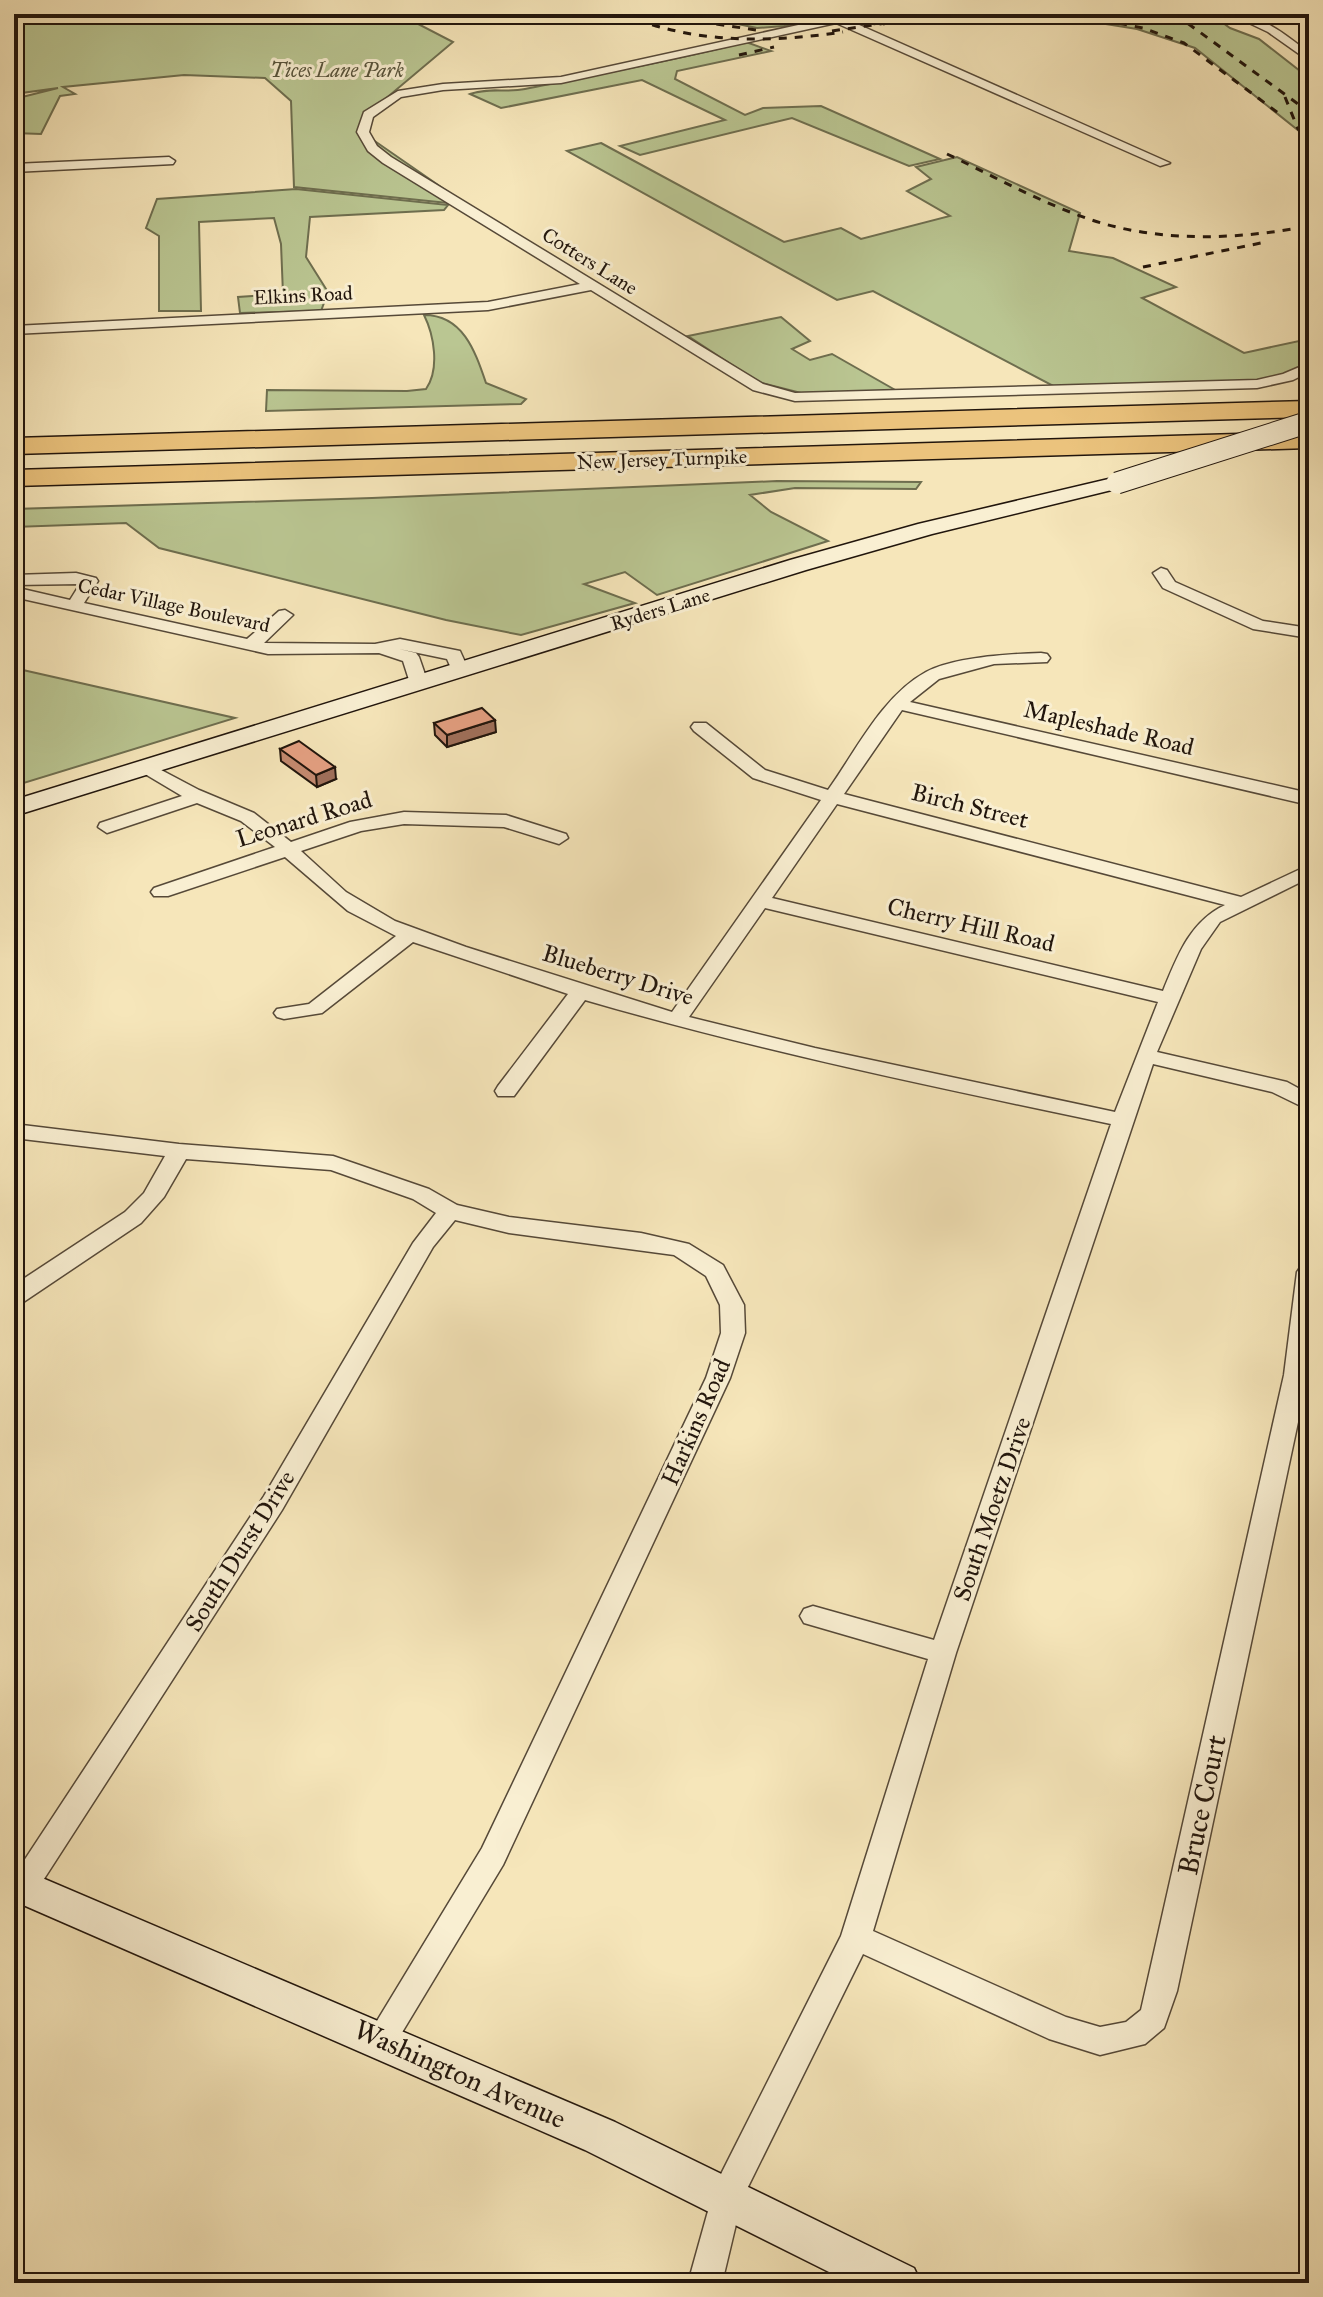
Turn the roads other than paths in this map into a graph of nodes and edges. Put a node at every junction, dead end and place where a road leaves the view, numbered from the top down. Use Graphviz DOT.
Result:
graph roads {
  1 [pos="863,14"];
  2 [pos="1235,14"];
  3 [pos="838,20"];
  4 [pos="1309,58"];
  5 [pos="169,161"];
  6 [pos="1164,163"];
  7 [pos="14,168"];
  8 [pos="592,286"];
  9 [pos="14,330"];
  10 [pos="1309,367"];
  11 [pos="1309,409"];
  12 [pos="1309,423"];
  13 [pos="1309,440"];
  14 [pos="14,446"];
  15 [pos="1309,458"];
  16 [pos="14,461"];
  17 [pos="14,478"];
  18 [pos="14,494"];
  19 [pos="1161,573"];
  20 [pos="14,580"];
  21 [pos="14,592"];
  22 [pos="74,606"];
  23 [pos="285,615"];
  24 [pos="1309,633"];
  25 [pos="251,645"];
  26 [pos="417,652"];
  27 [pos="1041,658"];
  28 [pos="460,671"];
  29 [pos="419,683"];
  30 [pos="898,704"];
  31 [pos="700,727"];
  32 [pos="146,767"];
  33 [pos="198,797"];
  34 [pos="833,797"];
  35 [pos="1309,799"];
  36 [pos="14,808"];
  37 [pos="107,827"];
  38 [pos="559,838"];
  39 [pos="289,848"];
  40 [pos="1309,871"];
  41 [pos="161,892"];
  42 [pos="760,901"];
  43 [pos="1242,903"];
  44 [pos="411,934"];
  45 [pos="580,993"];
  46 [pos="1170,999"];
  47 [pos="284,1013"];
  48 [pos="676,1021"];
  49 [pos="1145,1056"];
  50 [pos="506,1091"];
  51 [pos="1309,1103"];
  52 [pos="1123,1120"];
  53 [pos="14,1131"];
  54 [pos="179,1151"];
  55 [pos="450,1211"];
  56 [pos="1309,1272"];
  57 [pos="14,1297"];
  58 [pos="1306,1325"];
  59 [pos="813,1616"];
  60 [pos="943,1653"];
  61 [pos="19,1885"];
  62 [pos="856,1937"];
  63 [pos="381,2039"];
  64 [pos="726,2197"];
  65 [pos="705,2283"];
  66 [pos="898,2283"];
  1 -- 3 [label="street, Cotters Lane"];
  2 -- 4 [label="street"];
  3 -- 6 [label="street"];
  3 -- 8 [label="street, Cotters Lane"];
  5 -- 7 [label="street"];
  8 -- 9 [label="street, Elkins Road"];
  8 -- 10 [label="street, Cotters Lane"];
  11 -- 14 [label="highway, New Jersey Turnpike"];
  12 -- 16 [label="highway, New Jersey Turnpike"];
  12 -- 28 [label="main road, Ryders Lane, bridge"];
  13 -- 17 [label="highway, New Jersey Turnpike"];
  15 -- 18 [label="highway, New Jersey Turnpike"];
  19 -- 24 [label="street"];
  20 -- 22 [label="street"];
  21 -- 22 [label="street, Cedar Village Boulevard"];
  22 -- 25 [label="street, Cedar Village Boulevard"];
  23 -- 25 [label="street"];
  25 -- 26 [label="street, Cedar Village Boulevard"];
  26 -- 28 [label="street, Cedar Village Boulevard"];
  26 -- 29 [label="street"];
  27 -- 30 [label="street"];
  28 -- 29 [label="main road, Ryders Lane"];
  29 -- 32 [label="main road, Ryders Lane"];
  30 -- 34 [label="street"];
  30 -- 35 [label="street, Mapleshade Road"];
  31 -- 34 [label="street, Birch Street"];
  32 -- 33 [label="street, Blueberry Drive"];
  32 -- 36 [label="main road, Ryders Lane"];
  33 -- 37 [label="street"];
  33 -- 39 [label="street, Blueberry Drive"];
  34 -- 42 [label="street"];
  34 -- 43 [label="street, Birch Street"];
  38 -- 39 [label="street, Leonard Road"];
  39 -- 41 [label="street, Leonard Road"];
  39 -- 44 [label="street, Blueberry Drive"];
  40 -- 43 [label="street, South Moetz Drive"];
  42 -- 46 [label="street, Cherry Hill Road"];
  42 -- 48 [label="street"];
  43 -- 46 [label="street, South Moetz Drive"];
  44 -- 45 [label="street, Blueberry Drive"];
  44 -- 47 [label="street"];
  45 -- 48 [label="street, Blueberry Drive"];
  45 -- 50 [label="street"];
  46 -- 49 [label="street, South Moetz Drive"];
  48 -- 52 [label="street, Blueberry Drive"];
  49 -- 51 [label="street"];
  49 -- 52 [label="street, South Moetz Drive"];
  52 -- 60 [label="street, South Moetz Drive"];
  53 -- 54 [label="street, Harkins Road"];
  54 -- 55 [label="street, Harkins Road"];
  54 -- 57 [label="street"];
  55 -- 61 [label="street, South Durst Drive"];
  55 -- 63 [label="street, Harkins Road"];
  56 -- 58 [label="street, Bruce Court"];
  58 -- 62 [label="street, Bruce Court"];
  59 -- 60 [label="street"];
  60 -- 62 [label="street, South Moetz Drive"];
  61 -- 63 [label="main road, Washington Avenue"];
  62 -- 64 [label="street, South Moetz Drive"];
  63 -- 64 [label="main road, Washington Avenue"];
  64 -- 65 [label="street, South Moetz Drive"];
  64 -- 66 [label="main road, Washington Avenue"];
}
